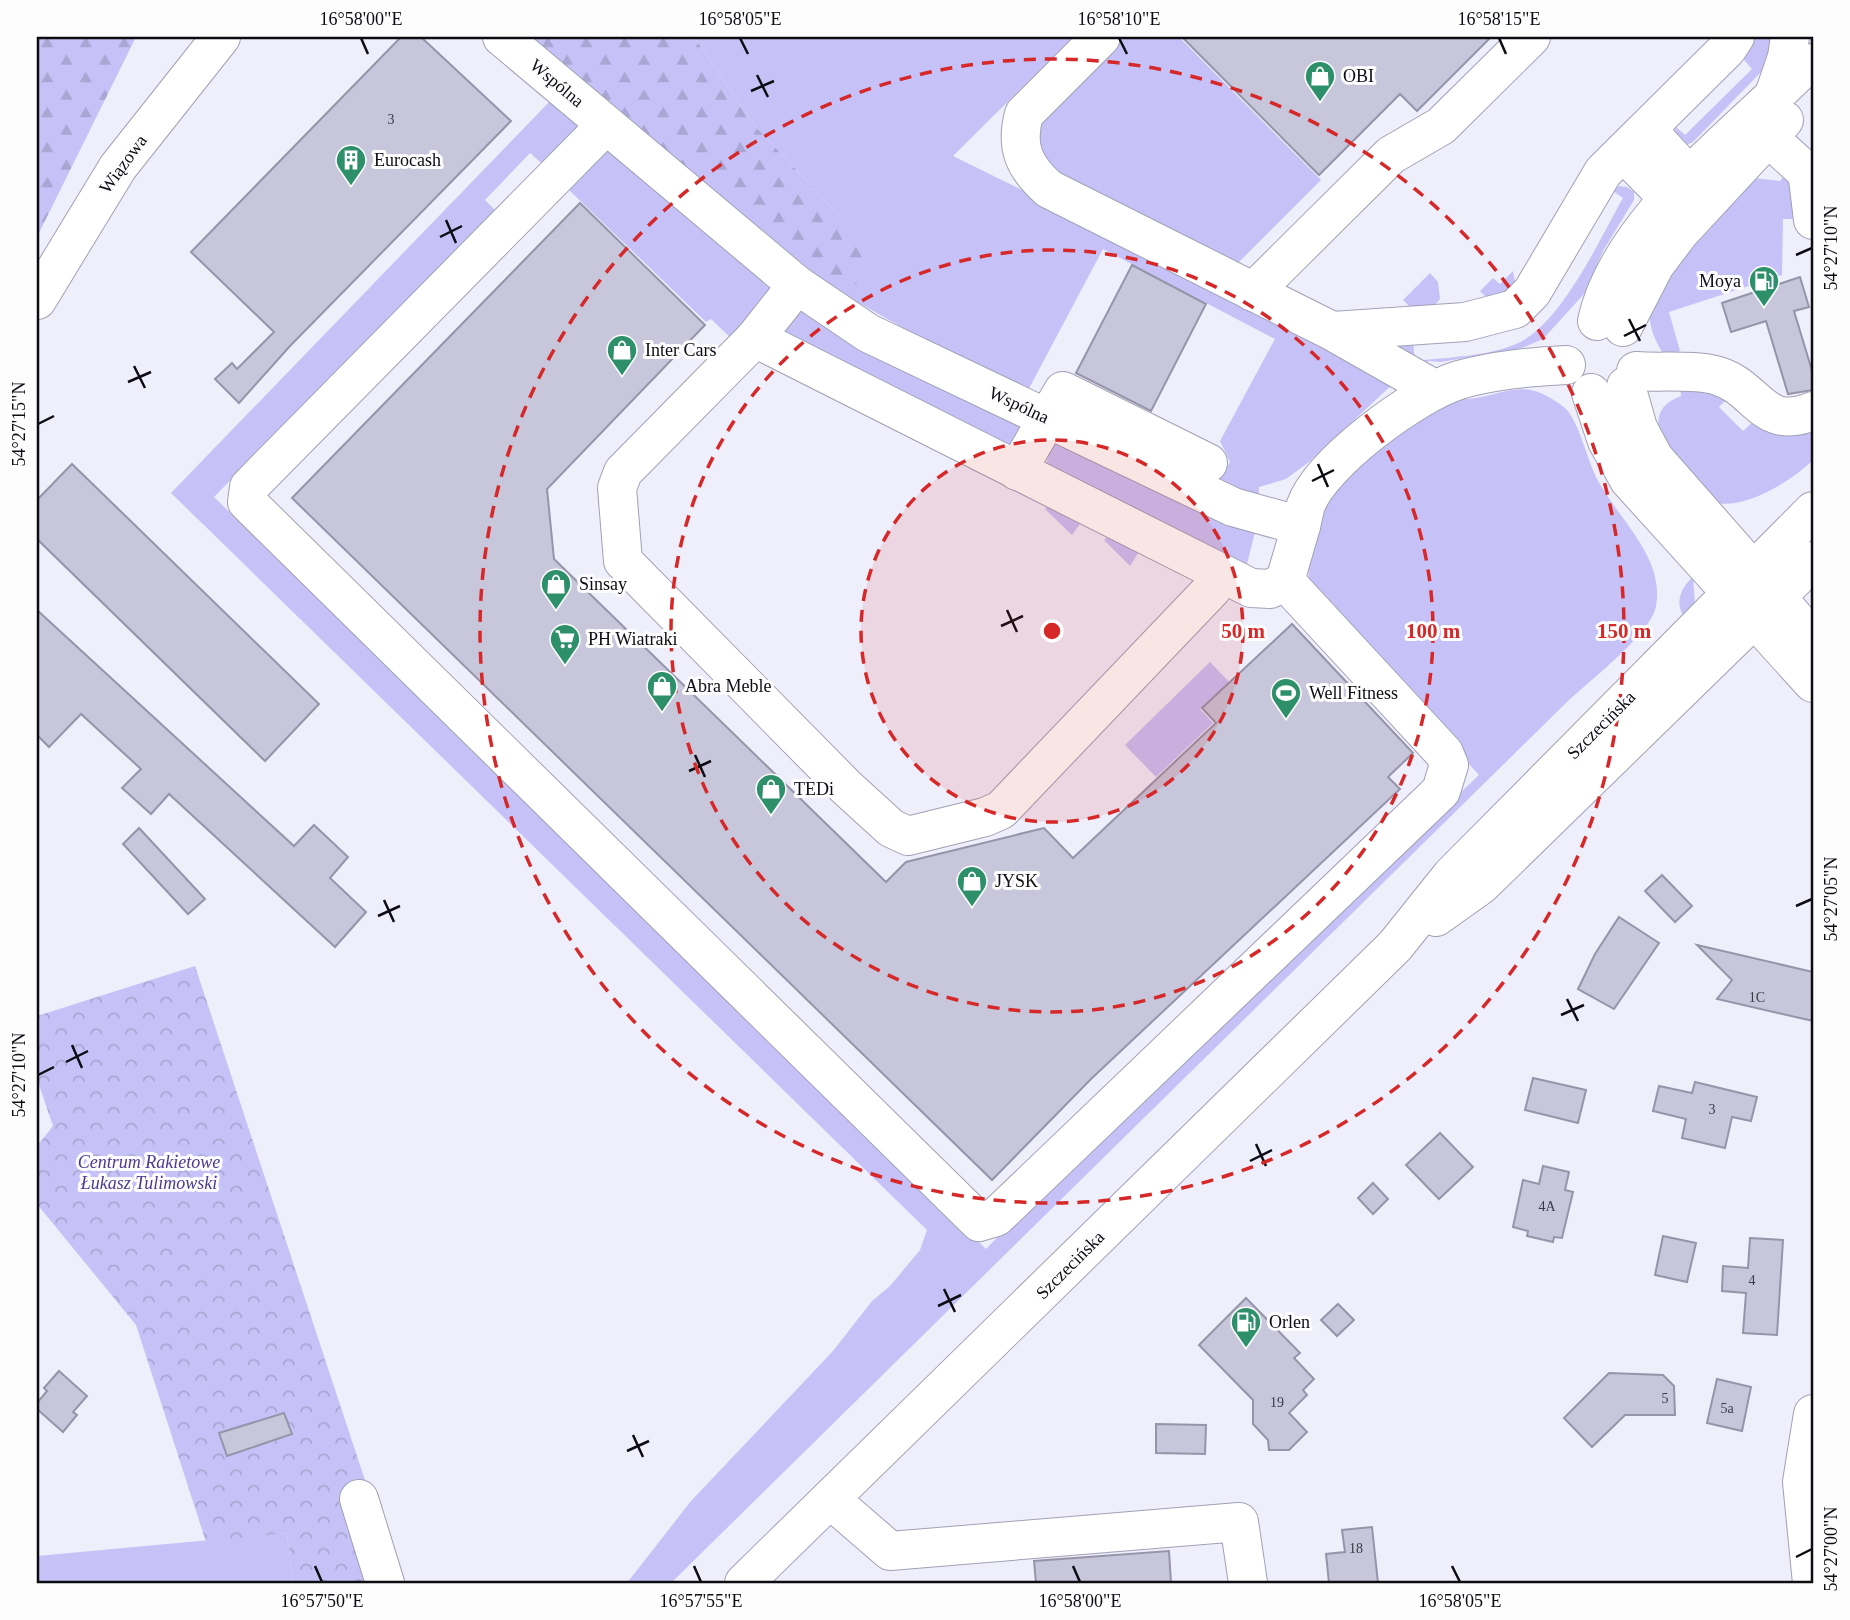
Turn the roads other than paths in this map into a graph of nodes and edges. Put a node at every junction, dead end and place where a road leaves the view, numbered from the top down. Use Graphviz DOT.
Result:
graph roads {
  1 [pos="221,37"];
  2 [pos="502,37"];
  3 [pos="1101,37"];
  4 [pos="1531,37"];
  5 [pos="1735,37"];
  6 [pos="1790,37"];
  7 [pos="1813,63"];
  8 [pos="1813,89"];
  9 [pos="1764,118"];
  10 [pos="606,125"];
  11 [pos="1635,141"];
  12 [pos="1810,175"];
  13 [pos="1690,192"];
  14 [pos="1813,220"];
  15 [pos="797,285"];
  16 [pos="1253,292"];
  17 [pos="37,300"];
  18 [pos="1610,324"];
  19 [pos="1332,331"];
  20 [pos="755,338"];
  21 [pos="1566,365"];
  22 [pos="1618,383"];
  23 [pos="1434,389"];
  24 [pos="1813,411"];
  25 [pos="1048,418"];
  26 [pos="1208,463"];
  27 [pos="1017,471"];
  28 [pos="1813,511"];
  29 [pos="1301,526"];
  30 [pos="1813,561"];
  31 [pos="1221,574"];
  32 [pos="1286,581"];
  33 [pos="1754,594"];
  34 [pos="1813,639"];
  35 [pos="1813,683"];
  36 [pos="1813,1414"];
  37 [pos="359,1499"];
  38 [pos="830,1499"];
  39 [pos="385,1583"];
  40 [pos="744,1583"];
  41 [pos="1248,1583"];
  42 [pos="1812,1583"];
  1 -- 17 [label="street, Wiązowa"];
  2 -- 10 [label="street, Wspólna"];
  3 -- 16 [label="street"];
  4 -- 16 [label="street"];
  5 -- 11 [label="street"];
  6 -- 9 [label="street"];
  7 -- 9 [label="street"];
  8 -- 9 [label="street"];
  9 -- 12 [label="street"];
  9 -- 13 [label="street"];
  10 -- 15 [label="street, Wspólna"];
  10 -- 32 [label="street"];
  11 -- 13 [label="street"];
  11 -- 19 [label="street"];
  12 -- 14 [label="street"];
  13 -- 18 [label="street"];
  15 -- 20 [label="street"];
  15 -- 25 [label="street, Wspólna"];
  16 -- 19 [label="street"];
  18 -- 21 [label="street"];
  18 -- 22 [label="street"];
  19 -- 23 [label="street"];
  20 -- 27 [label="street"];
  20 -- 31 [label="street"];
  21 -- 22 [label="street"];
  21 -- 23 [label="street"];
  22 -- 24 [label="street"];
  22 -- 33 [label="street"];
  23 -- 29 [label="street"];
  25 -- 26 [label="street"];
  25 -- 27 [label="street"];
  25 -- 29 [label="street, Wspólna"];
  27 -- 31 [label="street"];
  28 -- 33 [label="street, Szczecińska"];
  29 -- 32 [label="street"];
  30 -- 33 [label="street, Szczecińska"];
  31 -- 32 [label="street"];
  33 -- 34 [label="street"];
  33 -- 35 [label="street"];
  33 -- 38 [label="street, Szczecińska"];
  36 -- 42 [label="street"];
  37 -- 39 [label="street"];
  38 -- 40 [label="street, Szczecińska"];
  38 -- 41 [label="street"];
}
